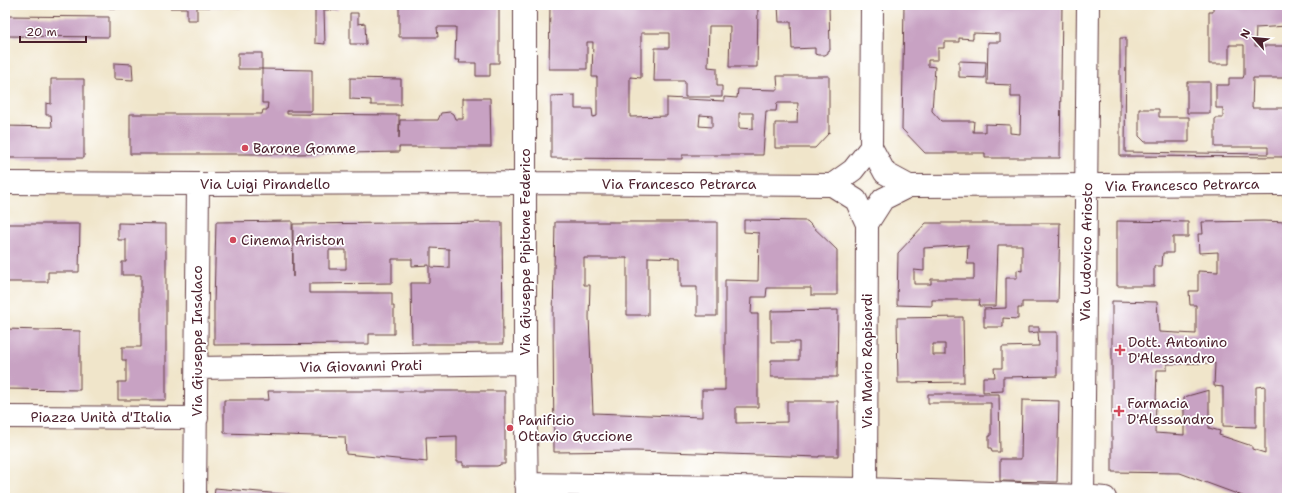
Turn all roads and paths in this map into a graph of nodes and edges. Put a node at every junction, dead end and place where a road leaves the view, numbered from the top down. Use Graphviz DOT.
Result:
graph roads {
  1 [pos="525,5"];
  2 [pos="872,5"];
  3 [pos="1088,5"];
  4 [pos="871,147"];
  5 [pos="5,183"];
  6 [pos="525,183"];
  7 [pos="198,184"];
  8 [pos="1287,184"];
  9 [pos="832,185"];
  10 [pos="909,186"];
  11 [pos="1086,186"];
  12 [pos="867,224"];
  13 [pos="525,363"];
  14 [pos="197,368"];
  15 [pos="5,417"];
  16 [pos="197,418"];
  17 [pos="527,491"];
  18 [pos="866,493"];
  19 [pos="1083,497"];
  20 [pos="195,498"];
  21 [pos="1105,498"];
  1 -- 6 [label="street, Via Giuseppe Pipitone Federico"];
  2 -- 4 [label="street"];
  3 -- 11 [label="street, Via Ludovico Ariosto"];
  4 -- 9 [label="street"];
  4 -- 10 [label="street"];
  5 -- 7 [label="street, Via Luigi Pirandello"];
  6 -- 7 [label="street, Via Luigi Pirandello"];
  6 -- 9 [label="street, Via Francesco Petrarca"];
  6 -- 13 [label="street, Via Giuseppe Pipitone Federico"];
  7 -- 14 [label="street, Via Giuseppe Insalaco"];
  8 -- 11 [label="street, Via Francesco Petrarca"];
  9 -- 12 [label="street"];
  10 -- 11 [label="street, Via Francesco Petrarca"];
  10 -- 12 [label="street"];
  11 -- 19 [label="street, Via Ludovico Ariosto"];
  12 -- 18 [label="street, Via Mario Rapisardi"];
  13 -- 14 [label="street, Via Giovanni Prati"];
  13 -- 17 [label="street, Via Giuseppe Pipitone Federico"];
  14 -- 16 [label="street, Via Giuseppe Insalaco"];
  15 -- 16 [label="street, Piazza Unità d'Italia"];
  16 -- 20 [label="street, Via Giuseppe Insalaco"];
  17 -- 18 [label="street"];
  18 -- 19 [label="street"];
  19 -- 21 [label="street"];
}
